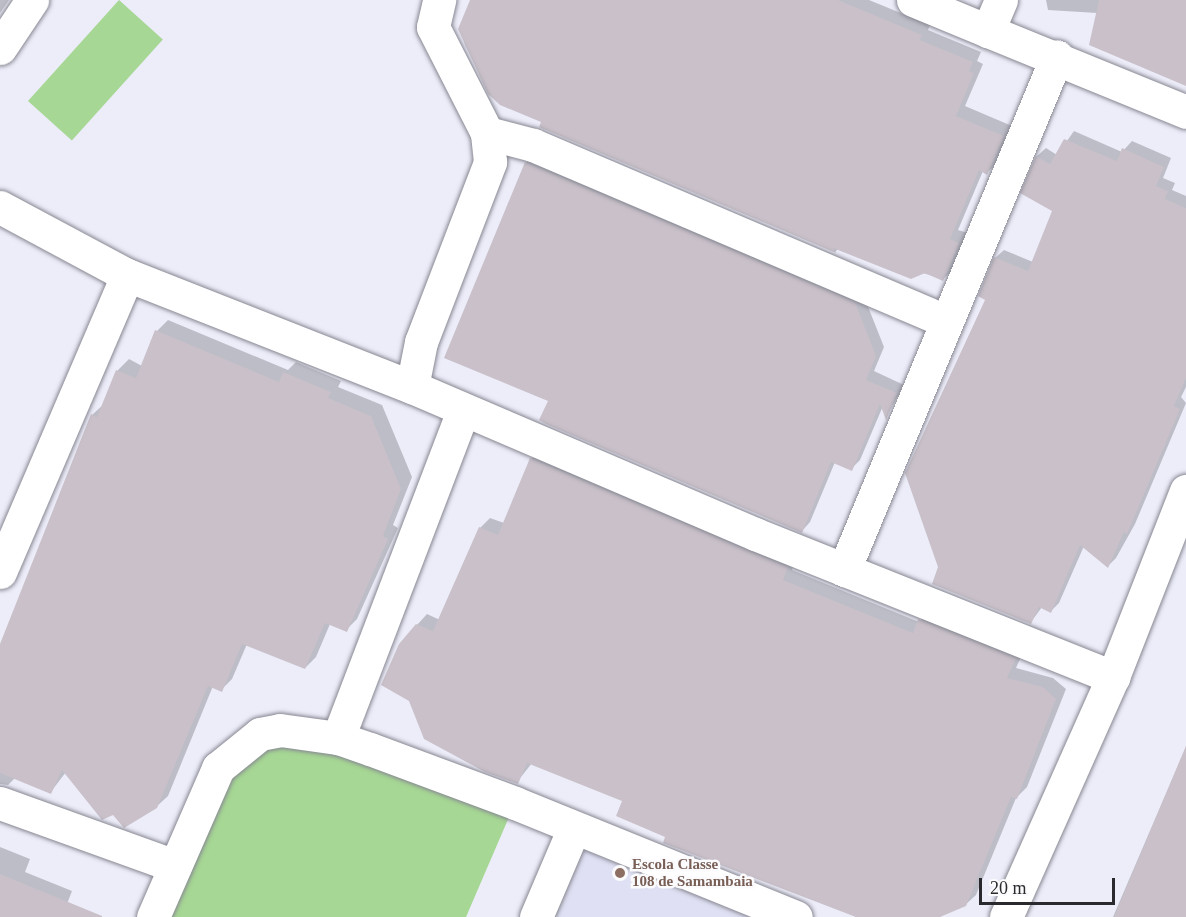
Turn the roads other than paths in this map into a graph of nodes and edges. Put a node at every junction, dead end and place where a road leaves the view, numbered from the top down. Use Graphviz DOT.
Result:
graph roads {
  1 [pos="33,0"];
  2 [pos="439,0"];
  3 [pos="913,0"];
  4 [pos="1001,0"];
  5 [pos="988,31"];
  6 [pos="0,48"];
  7 [pos="1057,56"];
  8 [pos="1186,112"];
  9 [pos="487,133"];
  10 [pos="0,207"];
  11 [pos="126,275"];
  12 [pos="944,320"];
  13 [pos="412,387"];
  14 [pos="463,411"];
  15 [pos="1186,491"];
  16 [pos="844,570"];
  17 [pos="0,572"];
  18 [pos="1113,677"];
  19 [pos="338,738"];
  20 [pos="0,803"];
  21 [pos="574,828"];
  22 [pos="175,866"];
  23 [pos="153,917"];
  24 [pos="536,917"];
  25 [pos="796,917"];
  26 [pos="1006,917"];
  1 -- 6 [label="street"];
  2 -- 9 [label="street"];
  3 -- 5 [label="street"];
  4 -- 5 [label="street"];
  5 -- 7 [label="street"];
  7 -- 8 [label="street"];
  7 -- 12 [label="street"];
  9 -- 12 [label="street"];
  9 -- 13 [label="street"];
  10 -- 11 [label="street"];
  11 -- 13 [label="street"];
  11 -- 17 [label="street"];
  12 -- 16 [label="street"];
  13 -- 14 [label="street"];
  14 -- 16 [label="street"];
  14 -- 19 [label="street"];
  15 -- 18 [label="street"];
  16 -- 18 [label="street"];
  18 -- 26 [label="street"];
  19 -- 21 [label="street"];
  19 -- 22 [label="street"];
  20 -- 22 [label="street"];
  21 -- 24 [label="street"];
  21 -- 25 [label="street"];
  22 -- 23 [label="street"];
}
